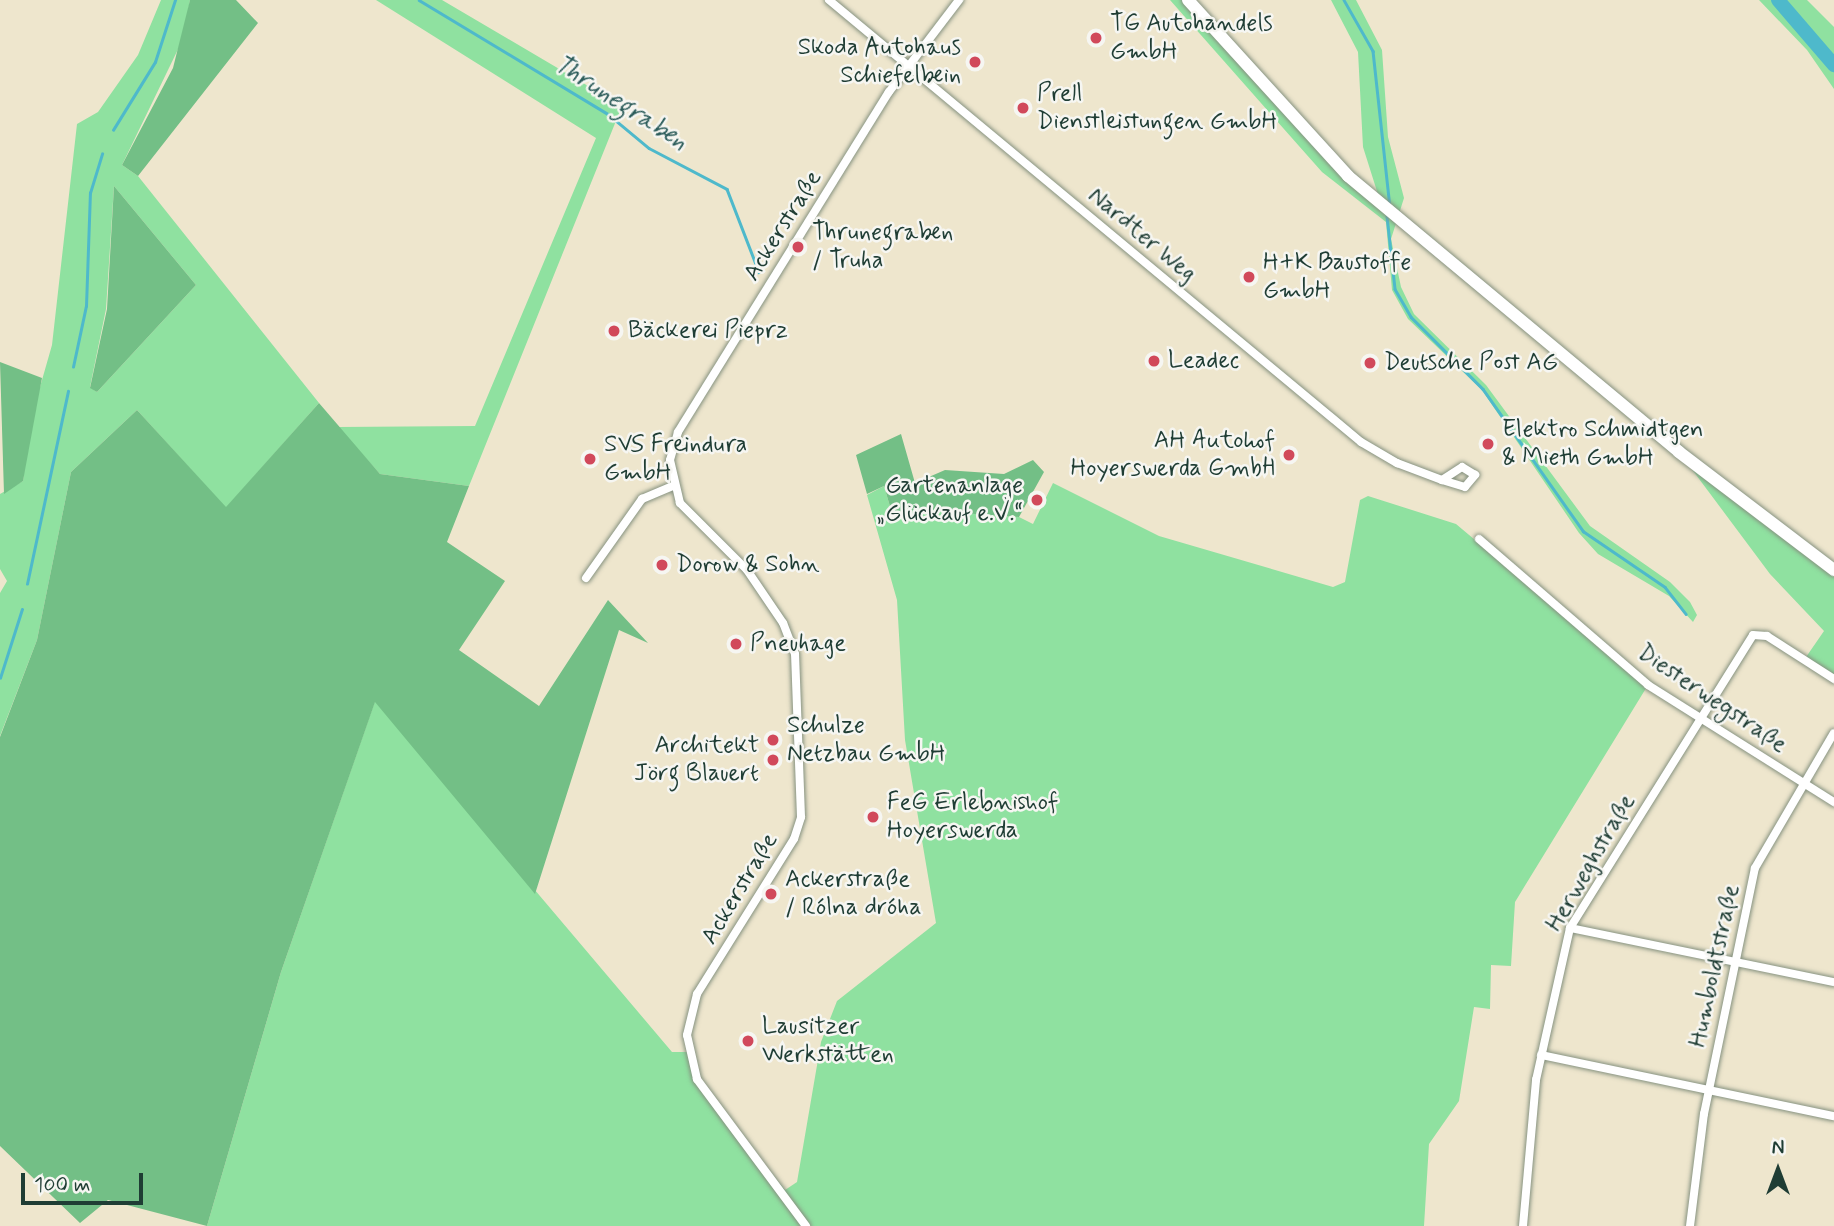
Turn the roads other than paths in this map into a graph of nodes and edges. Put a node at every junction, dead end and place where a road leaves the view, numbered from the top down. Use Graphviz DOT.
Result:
graph roads {
  1 [pos="830,0"];
  2 [pos="959,0"];
  3 [pos="1188,0"];
  4 [pos="908,66"];
  5 [pos="1442,480"];
  6 [pos="673,486"];
  7 [pos="1479,539"];
  8 [pos="1834,570"];
  9 [pos="586,578"];
  10 [pos="1834,679"];
  11 [pos="1700,719"];
  12 [pos="1834,733"];
  13 [pos="1804,783"];
  14 [pos="1834,802"];
  15 [pos="1570,928"];
  16 [pos="1735,963"];
  17 [pos="1834,982"];
  18 [pos="1541,1055"];
  19 [pos="1709,1090"];
  20 [pos="1834,1116"];
  21 [pos="806,1226"];
  22 [pos="1523,1226"];
  23 [pos="1689,1226"];
  1 -- 4 [label="street, Nardter Weg"];
  2 -- 4 [label="street, Ackerstraße"];
  3 -- 8 [label="main road"];
  4 -- 5 [label="street, Nardter Weg"];
  4 -- 6 [label="street, Ackerstraße"];
  6 -- 9 [label="street"];
  6 -- 21 [label="street, Ackerstraße"];
  7 -- 11 [label="street, Diesterwegstraße"];
  10 -- 11 [label="street, Herweghstraße"];
  11 -- 13 [label="street, Diesterwegstraße"];
  11 -- 15 [label="street, Herweghstraße"];
  12 -- 13 [label="street, Humboldtstraße"];
  13 -- 14 [label="street, Diesterwegstraße"];
  13 -- 16 [label="street, Humboldtstraße"];
  15 -- 16 [label="street"];
  15 -- 18 [label="street, Herweghstraße"];
  16 -- 17 [label="street"];
  16 -- 19 [label="street, Humboldtstraße"];
  18 -- 19 [label="street"];
  18 -- 22 [label="street, Herweghstraße"];
  19 -- 20 [label="street"];
  19 -- 23 [label="street, Humboldtstraße"];
}
